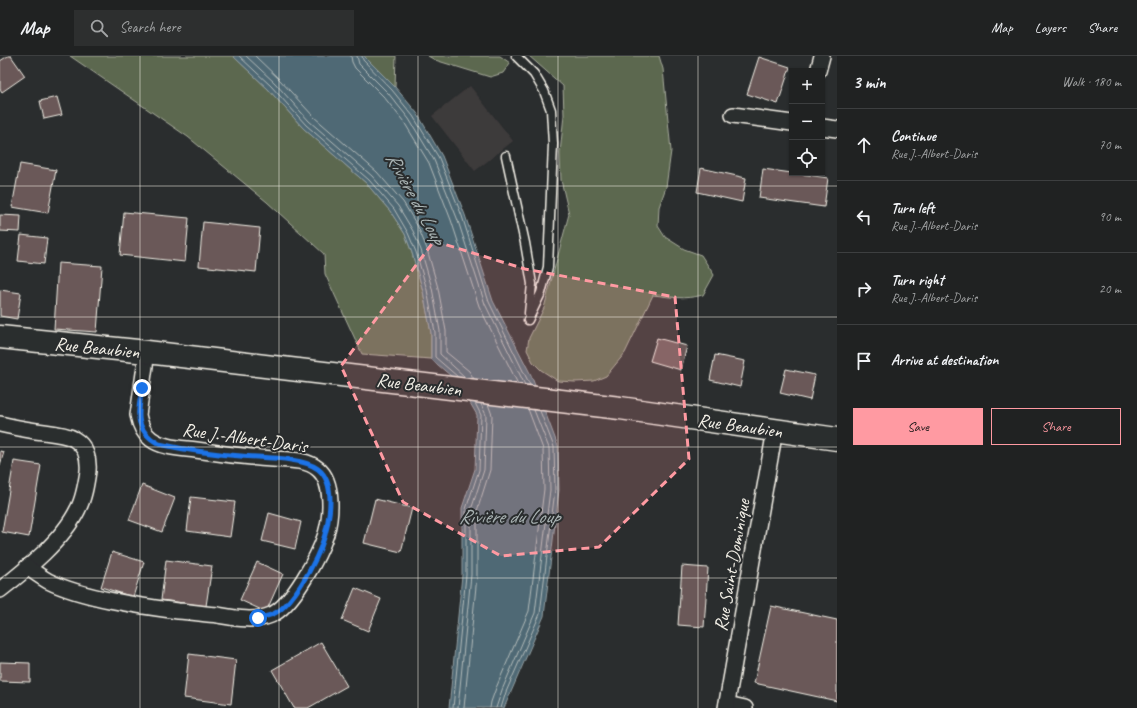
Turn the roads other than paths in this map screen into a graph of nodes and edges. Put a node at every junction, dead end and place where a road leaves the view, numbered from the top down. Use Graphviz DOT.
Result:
graph roads {
  1 [pos="516,56"];
  2 [pos="822,56"];
  3 [pos="819,68"];
  4 [pos="733,115"];
  5 [pos="789,123"];
  6 [pos="825,127"];
  7 [pos="837,129"];
  8 [pos="506,156"];
  9 [pos="0,337"];
  10 [pos="147,352"];
  11 [pos="0,424"];
  12 [pos="775,430"];
  13 [pos="837,439"];
  14 [pos="27,568"];
  15 [pos="0,590"];
  16 [pos="726,706"];
  17 [pos="745,708"];
  1 -- 8 [label="lane"];
  2 -- 3 [label="street"];
  4 -- 5 [label="street"];
  6 -- 7 [label="street"];
  9 -- 10 [label="main road, Rue Beaubien"];
  10 -- 12 [label="main road, Rue Beaubien"];
  10 -- 14 [label="street, Rue J.-Albert-Daris"];
  11 -- 14 [label="street"];
  12 -- 13 [label="main road, Rue Beaubien"];
  12 -- 16 [label="street, Rue Saint-Dominique"];
  14 -- 15 [label="street"];
  16 -- 17 [label="street"];
}
